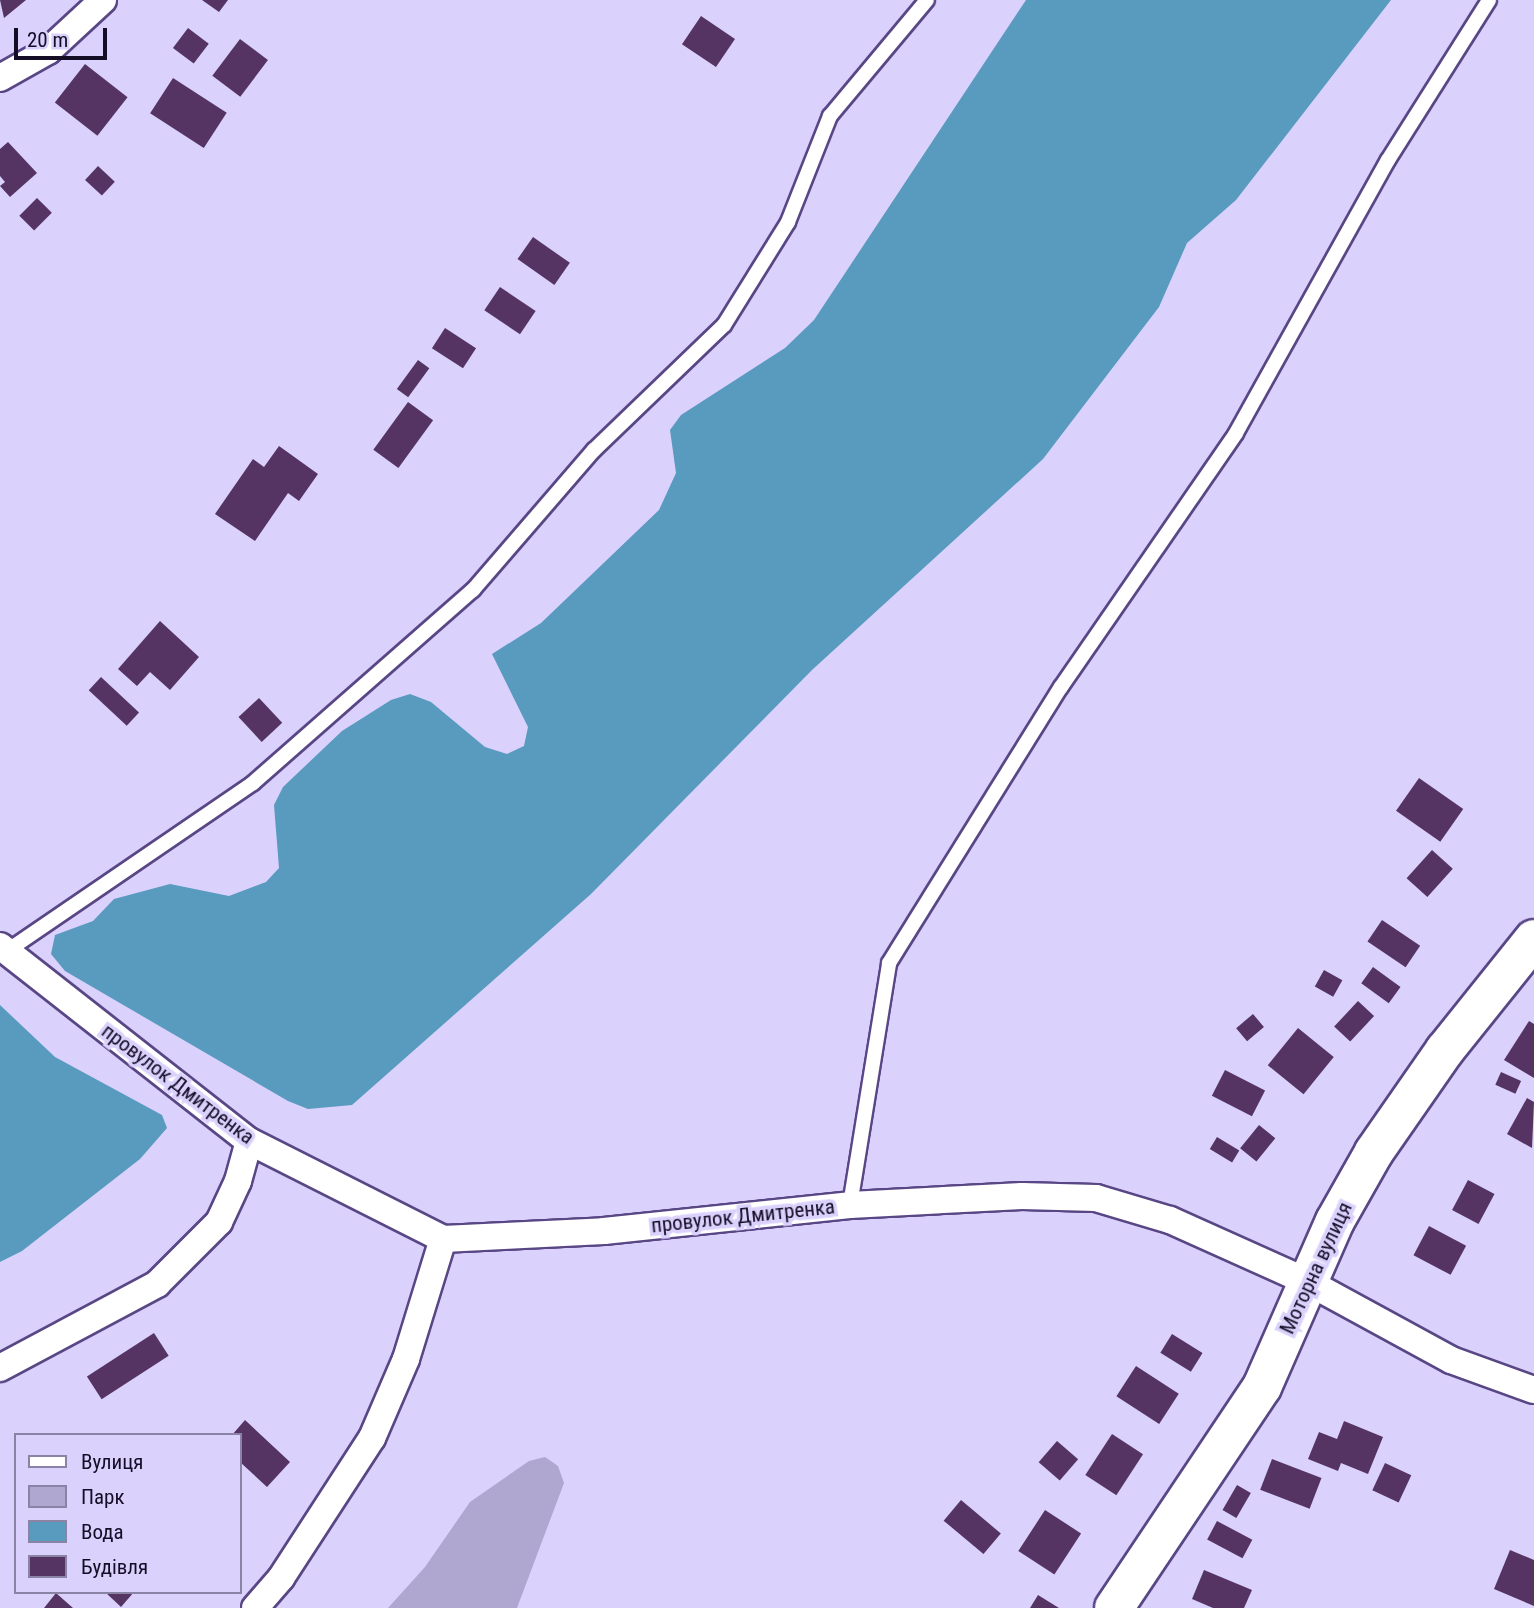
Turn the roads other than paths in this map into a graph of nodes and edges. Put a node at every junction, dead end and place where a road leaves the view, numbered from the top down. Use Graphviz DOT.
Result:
graph roads {
  1 [pos="103,0"];
  2 [pos="927,0"];
  3 [pos="1489,0"];
  4 [pos="0,78"];
  5 [pos="1534,939"];
  6 [pos="4,949"];
  7 [pos="249,1141"];
  8 [pos="850,1205"];
  9 [pos="443,1239"];
  10 [pos="1308,1282"];
  11 [pos="0,1368"];
  12 [pos="1534,1390"];
  13 [pos="255,1608"];
  14 [pos="1114,1608"];
  1 -- 4 [label="street"];
  2 -- 6 [label="lane"];
  3 -- 8 [label="lane"];
  5 -- 10 [label="street, Моторна вулиця"];
  6 -- 7 [label="street, провулок Дмитренка"];
  7 -- 9 [label="street, провулок Дмитренка"];
  7 -- 11 [label="street"];
  8 -- 9 [label="street, провулок Дмитренка"];
  8 -- 10 [label="street, провулок Дмитренка"];
  9 -- 13 [label="street"];
  10 -- 12 [label="street, провулок Дмитренка"];
  10 -- 14 [label="street, Моторна вулиця"];
}
